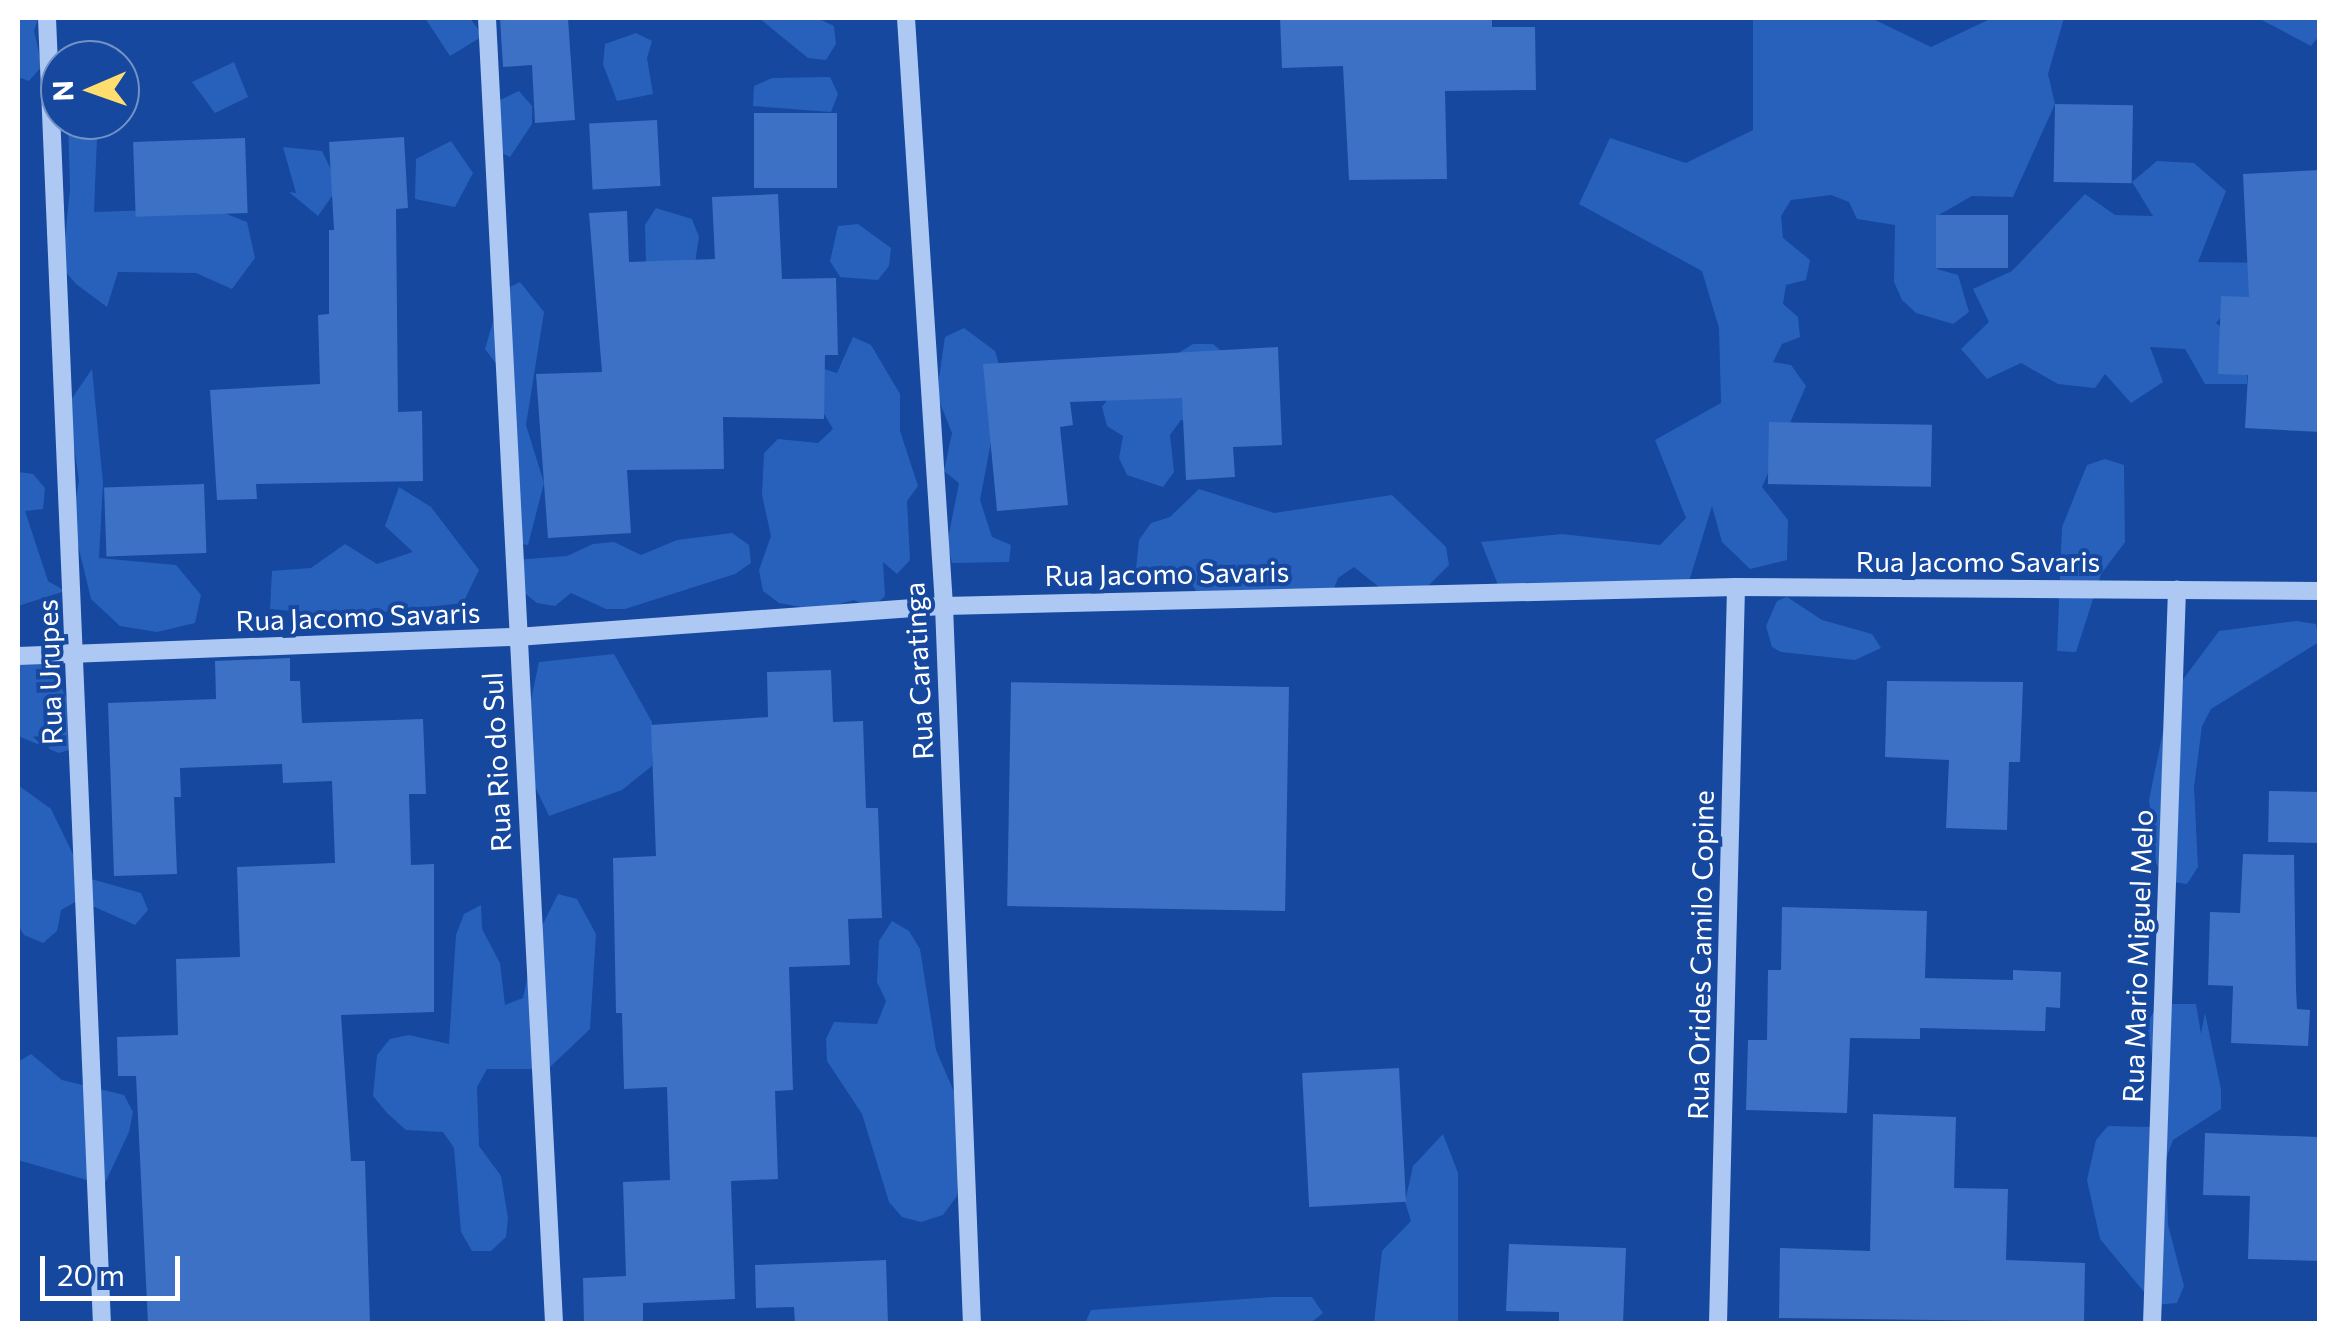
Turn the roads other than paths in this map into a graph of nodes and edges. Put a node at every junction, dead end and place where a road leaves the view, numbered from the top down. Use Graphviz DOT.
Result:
graph roads {
  1 [pos="47,18"];
  2 [pos="487,18"];
  3 [pos="906,18"];
  4 [pos="1736,587"];
  5 [pos="2177,589"];
  6 [pos="2320,591"];
  7 [pos="944,606"];
  8 [pos="517,638"];
  9 [pos="76,654"];
  10 [pos="18,656"];
  11 [pos="102,1324"];
  12 [pos="554,1324"];
  13 [pos="972,1324"];
  14 [pos="1718,1324"];
  15 [pos="2152,1324"];
  1 -- 9 [label="street, Rua Urupes"];
  2 -- 8 [label="street, Rua Rio do Sul"];
  3 -- 7 [label="street, Rua Caratinga"];
  4 -- 5 [label="street, Rua Jacomo Savaris"];
  4 -- 7 [label="street, Rua Jacomo Savaris"];
  4 -- 14 [label="street, Rua Orides Camilo Copine"];
  5 -- 6 [label="street, Rua Jacomo Savaris"];
  5 -- 15 [label="street, Rua Mario Miguel Melo"];
  7 -- 8 [label="street, Rua Jacomo Savaris"];
  7 -- 13 [label="street, Rua Caratinga"];
  8 -- 9 [label="street, Rua Jacomo Savaris"];
  8 -- 12 [label="street, Rua Rio do Sul"];
  9 -- 10 [label="street, Rua Jacomo Savaris"];
  9 -- 11 [label="street, Rua Urupes"];
}
